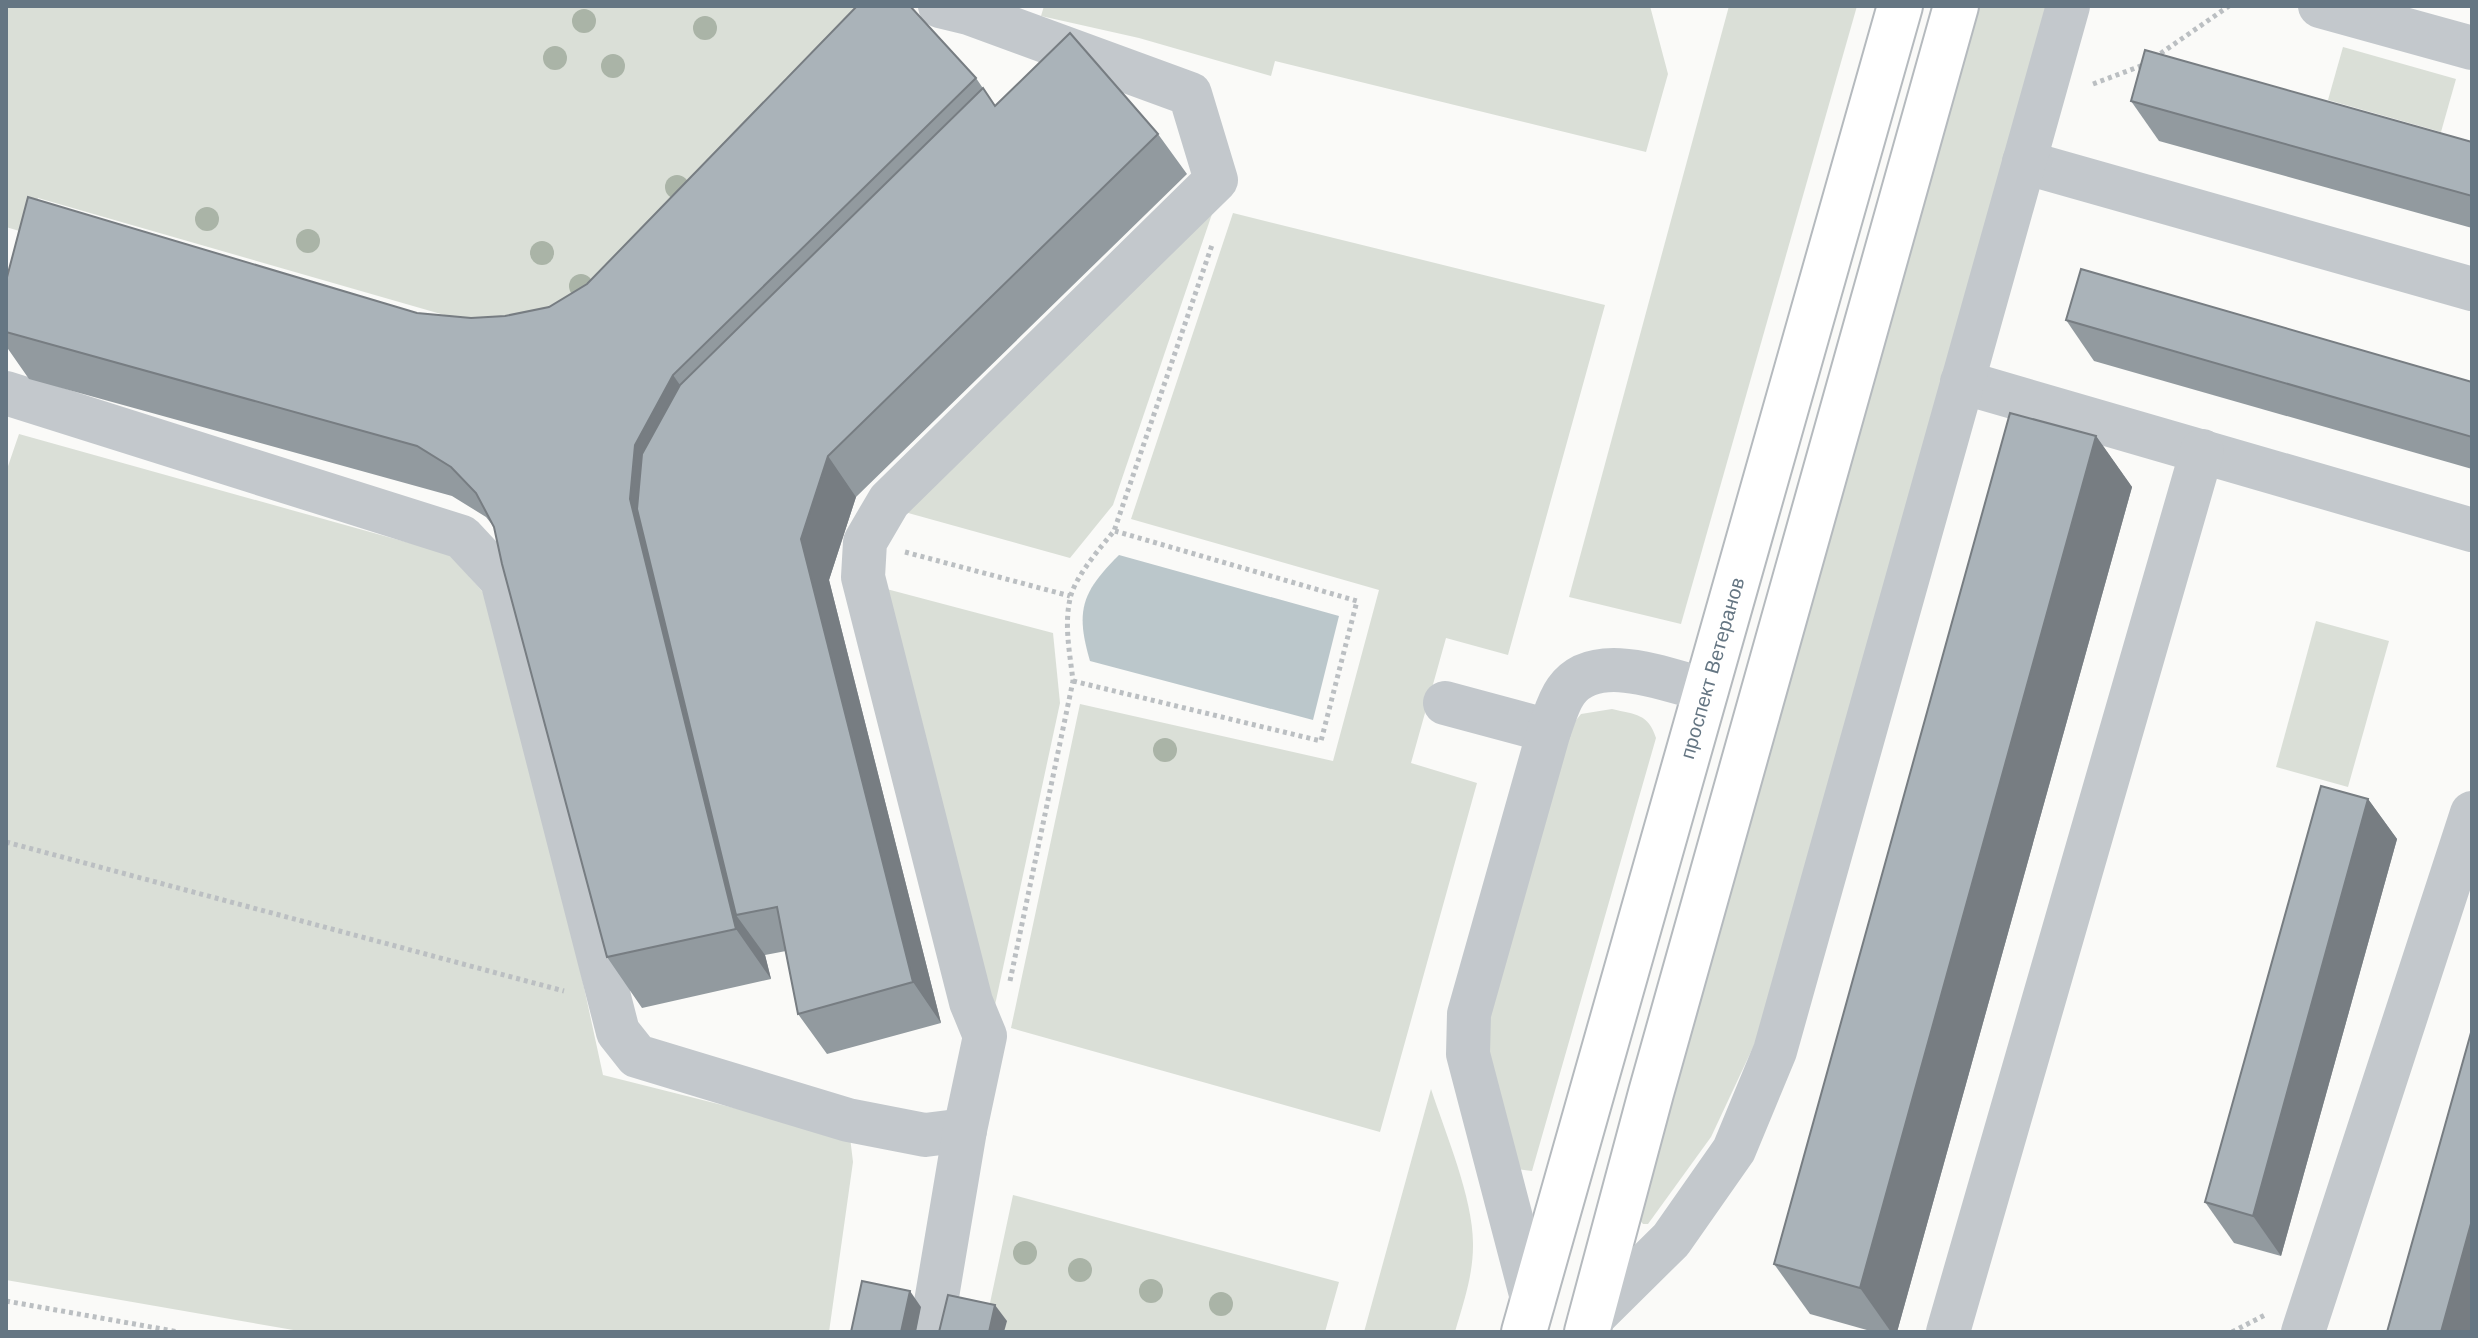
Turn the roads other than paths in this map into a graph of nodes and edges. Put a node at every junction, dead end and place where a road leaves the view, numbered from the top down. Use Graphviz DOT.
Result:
graph roads {
  1 [pos="940,6"];
  2 [pos="1900,6"];
  3 [pos="1956,6"];
  4 [pos="2068,6"];
  5 [pos="2320,6"];
  6 [pos="2472,48"];
  7 [pos="2024,162"];
  8 [pos="2472,289"];
  9 [pos="1962,382"];
  10 [pos="6,393"];
  11 [pos="2202,451"];
  12 [pos="2472,530"];
  13 [pos="1706,690"];
  14 [pos="1445,703"];
  15 [pos="1549,731"];
  16 [pos="2472,813"];
  17 [pos="965,1130"];
  18 [pos="1528,1317"];
  19 [pos="1588,1326"];
  20 [pos="931,1332"];
  21 [pos="1948,1332"];
  22 [pos="2303,1332"];
  1 -- 17 [label="street"];
  2 -- 13 [label="main road, проспект Ветеранов"];
  3 -- 19 [label="main road"];
  4 -- 7 [label="street"];
  5 -- 6 [label="street"];
  7 -- 8 [label="street"];
  7 -- 9 [label="street"];
  9 -- 11 [label="street"];
  9 -- 19 [label="street"];
  10 -- 17 [label="street"];
  11 -- 12 [label="street"];
  11 -- 21 [label="street"];
  13 -- 15 [label="street"];
  13 -- 18 [label="main road, проспект Ветеранов"];
  14 -- 15 [label="street"];
  15 -- 18 [label="street"];
  16 -- 22 [label="street"];
  17 -- 20 [label="street"];
}
